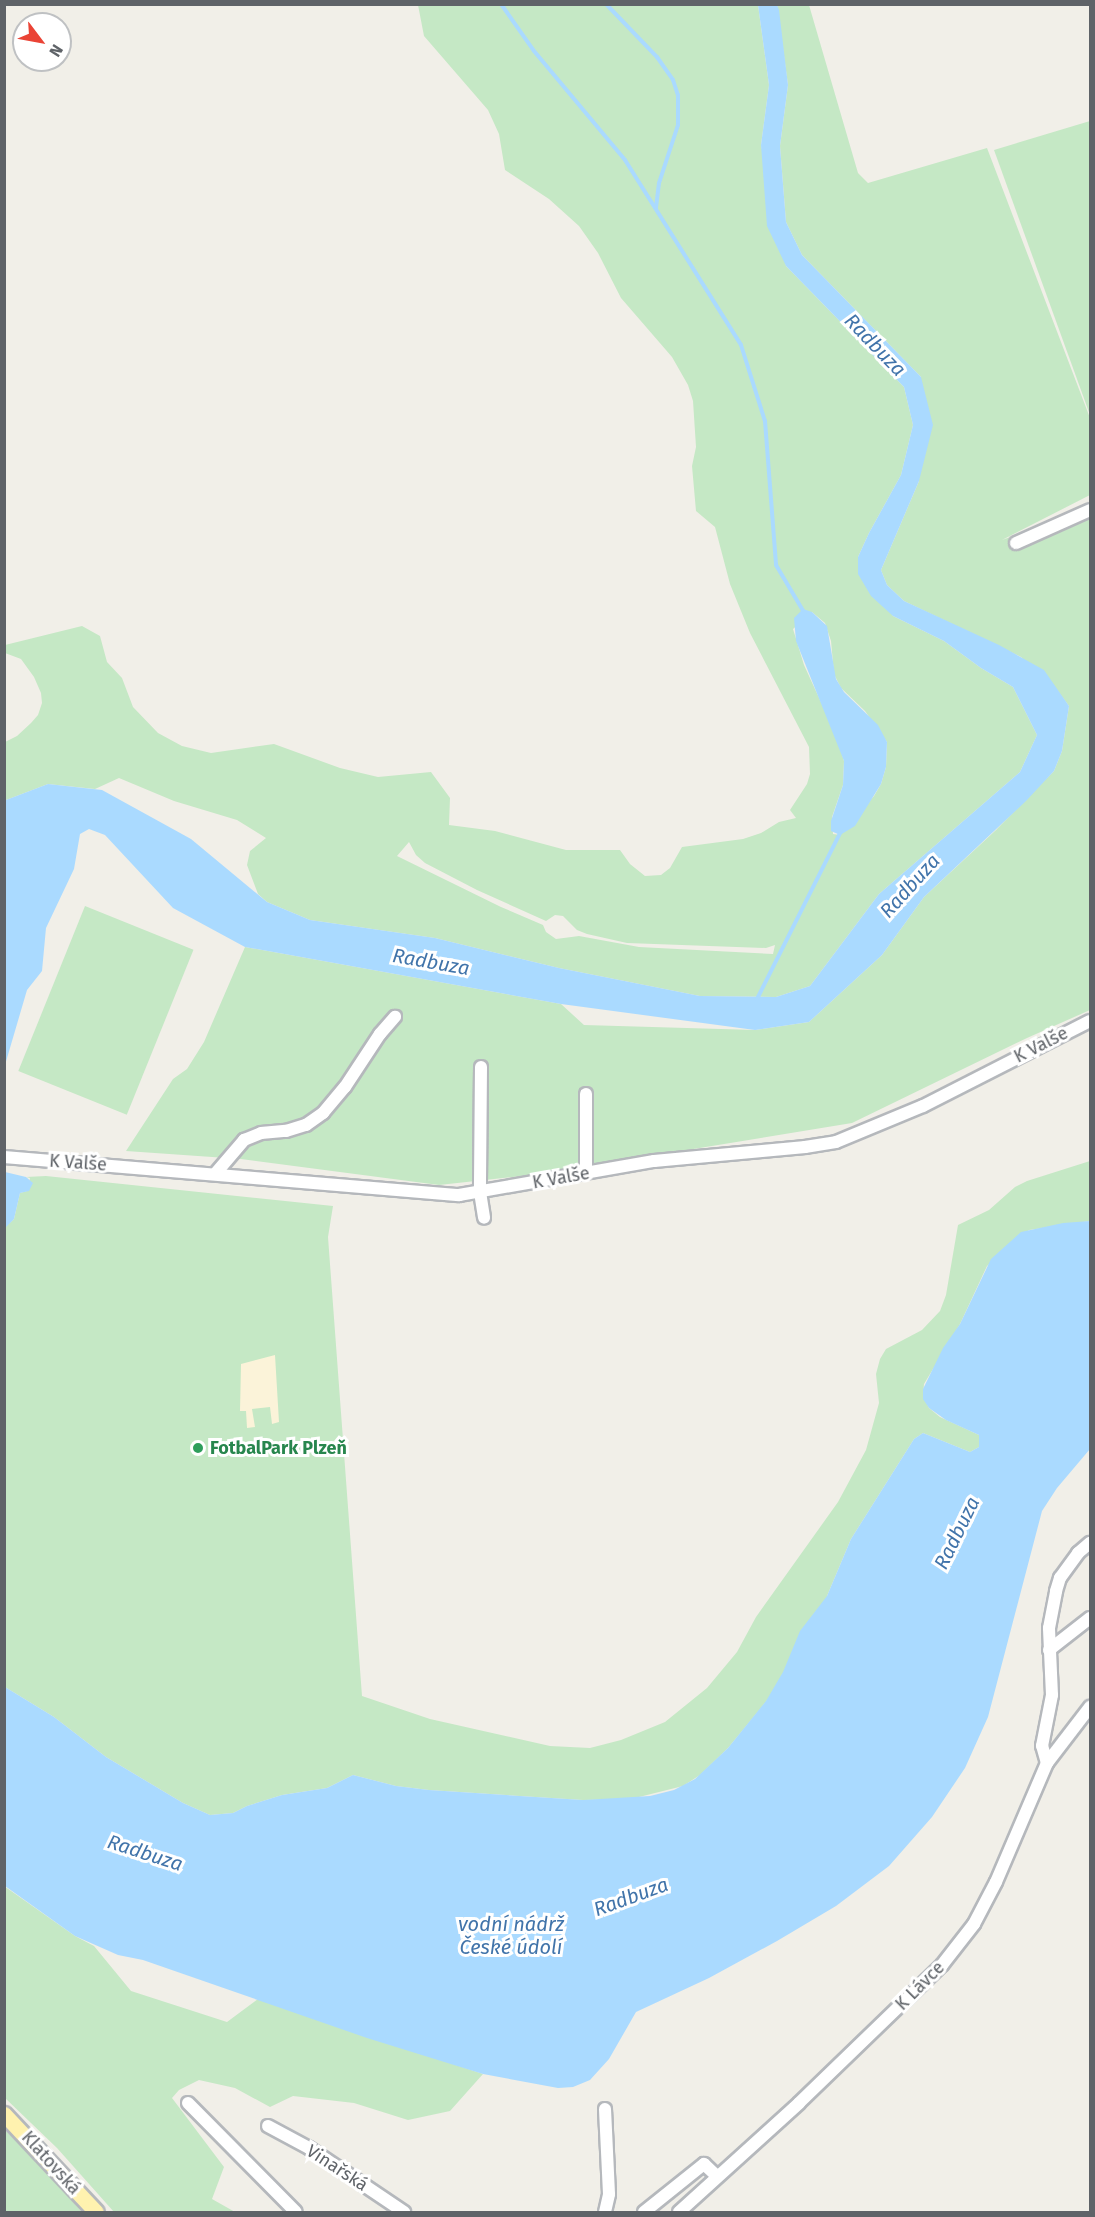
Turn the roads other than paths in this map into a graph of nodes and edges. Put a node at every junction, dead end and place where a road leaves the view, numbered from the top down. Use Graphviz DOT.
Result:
graph roads {
  1 [pos="1090,510"];
  2 [pos="1016,543"];
  3 [pos="395,1017"];
  4 [pos="1090,1021"];
  5 [pos="481,1067"];
  6 [pos="586,1094"];
  7 [pos="4,1157"];
  8 [pos="586,1173"];
  9 [pos="215,1174"];
  10 [pos="480,1192"];
  11 [pos="484,1218"];
  12 [pos="1090,1543"];
  13 [pos="1090,1618"];
  14 [pos="1048,1650"];
  15 [pos="1090,1707"];
  16 [pos="1047,1763"];
  17 [pos="188,2103"];
  18 [pos="605,2109"];
  19 [pos="4,2114"];
  20 [pos="268,2126"];
  21 [pos="717,2176"];
  22 [pos="96,2212"];
  23 [pos="296,2212"];
  24 [pos="404,2212"];
  25 [pos="605,2212"];
  26 [pos="644,2212"];
  27 [pos="679,2212"];
  1 -- 2 [label="street"];
  3 -- 9 [label="street"];
  4 -- 8 [label="street, K Valše"];
  5 -- 10 [label="street"];
  6 -- 8 [label="street"];
  7 -- 9 [label="street, K Valše"];
  8 -- 10 [label="street, K Valše"];
  9 -- 10 [label="street, K Valše"];
  10 -- 11 [label="street"];
  12 -- 14 [label="street"];
  13 -- 14 [label="street"];
  14 -- 16 [label="street"];
  15 -- 16 [label="street, K Lávce"];
  16 -- 21 [label="street, K Lávce"];
  17 -- 23 [label="street"];
  18 -- 25 [label="street"];
  19 -- 22 [label="main road, Klatovská"];
  20 -- 24 [label="street, Vinařská"];
  21 -- 26 [label="street"];
  21 -- 27 [label="street, K Lávce"];
}
